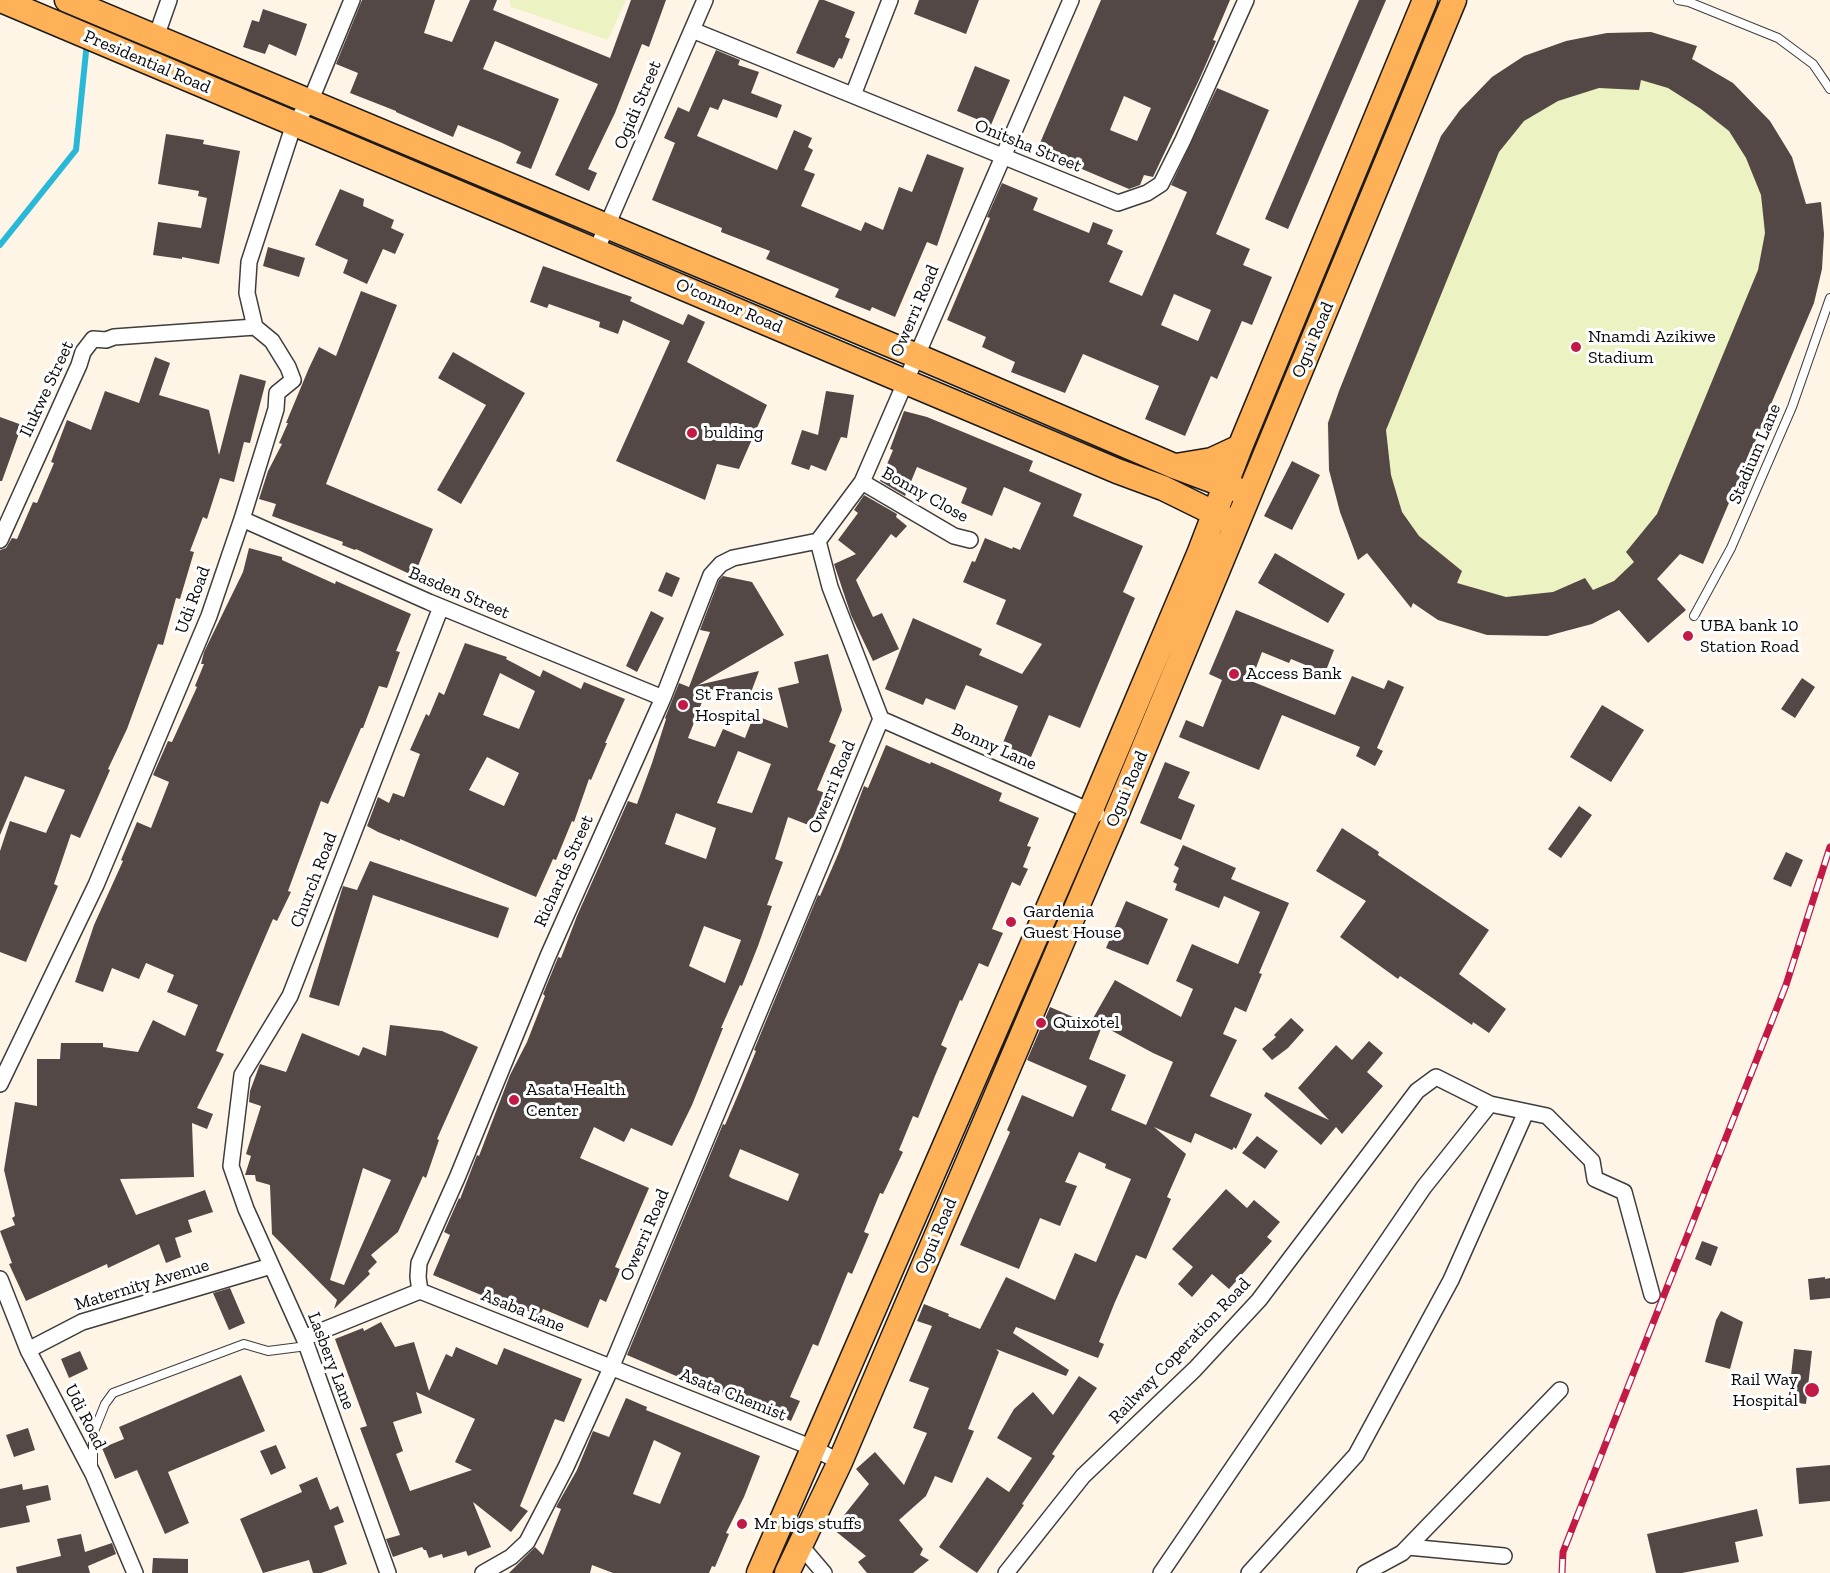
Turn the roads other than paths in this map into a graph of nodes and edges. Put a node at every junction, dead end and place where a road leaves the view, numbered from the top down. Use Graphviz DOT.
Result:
graph roads {
  1 [pos="1,0"];
  2 [pos="67,0"];
  3 [pos="169,0"];
  4 [pos="352,0"];
  5 [pos="705,0"];
  6 [pos="890,0"];
  7 [pos="1071,0"];
  8 [pos="1246,0"];
  9 [pos="1425,0"];
  10 [pos="1454,0"];
  11 [pos="1678,0"];
  12 [pos="40,11"];
  13 [pos="692,30"];
  14 [pos="156,37"];
  15 [pos="1830,89"];
  16 [pos="853,95"];
  17 [pos="310,102"];
  18 [pos="294,124"];
  19 [pos="1003,157"];
  20 [pos="608,226"];
  21 [pos="596,251"];
  22 [pos="1830,298"];
  23 [pos="255,327"];
  24 [pos="917,356"];
  25 [pos="906,382"];
  26 [pos="1240,447"];
  27 [pos="1174,466"];
  28 [pos="862,482"];
  29 [pos="1225,485"];
  30 [pos="1163,488"];
  31 [pos="1249,494"];
  32 [pos="1213,514"];
  33 [pos="242,519"];
  34 [pos="1237,523"];
  35 [pos="1,534"];
  36 [pos="970,540"];
  37 [pos="818,541"];
  38 [pos="1199,554"];
  39 [pos="441,607"];
  40 [pos="1694,616"];
  41 [pos="663,698"];
  42 [pos="880,719"];
  43 [pos="1090,812"];
  44 [pos="1114,820"];
  45 [pos="0,1084"];
  46 [pos="1490,1104"];
  47 [pos="1526,1112"];
  48 [pos="231,1166"];
  49 [pos="271,1266"];
  50 [pos="0,1279"];
  51 [pos="420,1291"];
  52 [pos="1652,1295"];
  53 [pos="305,1342"];
  54 [pos="28,1350"];
  55 [pos="611,1368"];
  56 [pos="1560,1390"];
  57 [pos="813,1448"];
  58 [pos="840,1462"];
  59 [pos="93,1474"];
  60 [pos="801,1546"];
  61 [pos="1408,1547"];
  62 [pos="1504,1556"];
  63 [pos="135,1573"];
  64 [pos="388,1573"];
  65 [pos="483,1573"];
  66 [pos="759,1573"];
  67 [pos="787,1573"];
  68 [pos="824,1573"];
  69 [pos="1006,1573"];
  70 [pos="1161,1573"];
  71 [pos="1249,1573"];
  72 [pos="1365,1573"];
  1 -- 12 [label="main road, Presidential Road"];
  2 -- 14 [label="main road, Presidential Road"];
  3 -- 14 [label="street"];
  4 -- 17 [label="street"];
  5 -- 13 [label="street, Ogidi Street"];
  6 -- 16 [label="street"];
  7 -- 19 [label="street, Owerri Road"];
  8 -- 19 [label="street, Onitsha Street"];
  9 -- 26 [label="main road, Ogui Road"];
  10 -- 31 [label="main road, Ogui Road"];
  11 -- 15 [label="lane"];
  12 -- 18 [label="main road, Presidential Road"];
  13 -- 16 [label="street, Onitsha Street"];
  13 -- 20 [label="street, Ogidi Street"];
  14 -- 17 [label="main road, Presidential Road"];
  16 -- 19 [label="street, Onitsha Street"];
  17 -- 18 [label="street"];
  17 -- 20 [label="main road, O'connor Road"];
  18 -- 21 [label="main road, O'connor Road"];
  18 -- 23 [label="street"];
  19 -- 24 [label="street, Owerri Road"];
  20 -- 21 [label="street, Ogidi Street"];
  20 -- 24 [label="main road, O'connor Road"];
  21 -- 25 [label="main road, O'connor Road"];
  22 -- 40 [label="lane, Stadium Lane"];
  23 -- 33 [label="street, Udi Road"];
  23 -- 35 [label="street, Ilukwe Street"];
  24 -- 25 [label="street, Owerri Road"];
  24 -- 27 [label="main road, O'connor Road"];
  25 -- 28 [label="street, Owerri Road"];
  25 -- 30 [label="main road, O'connor Road"];
  26 -- 27 [label="main road"];
  26 -- 29 [label="main road, Ogui Road"];
  27 -- 29 [label="main road, O'connor Road"];
  28 -- 36 [label="street, Bonny Close"];
  28 -- 37 [label="street, Owerri Road"];
  29 -- 31 [label="main road, O'connor Road"];
  29 -- 32 [label="main road, Ogui Road"];
  30 -- 32 [label="main road, O'connor Road"];
  30 -- 38 [label="main road"];
  31 -- 34 [label="main road, Ogui Road"];
  32 -- 34 [label="main road, O'connor Road"];
  32 -- 38 [label="main road, Ogui Road"];
  33 -- 39 [label="street, Basden Street"];
  33 -- 45 [label="street, Udi Road"];
  34 -- 44 [label="main road, Ogui Road"];
  37 -- 41 [label="street, Richards Street"];
  37 -- 42 [label="street"];
  38 -- 43 [label="main road, Ogui Road"];
  39 -- 41 [label="street, Basden Street"];
  39 -- 48 [label="street, Church Road"];
  41 -- 51 [label="street, Richards Street"];
  42 -- 43 [label="street, Bonny Lane"];
  42 -- 55 [label="street, Owerri Road"];
  43 -- 44 [label="street, Bonny Lane"];
  43 -- 57 [label="main road, Ogui Road"];
  44 -- 58 [label="main road, Ogui Road"];
  46 -- 47 [label="street"];
  46 -- 69 [label="street, Railway Coperation Road"];
  46 -- 70 [label="street"];
  47 -- 52 [label="street"];
  47 -- 71 [label="street"];
  48 -- 49 [label="street, Lasbery Lane"];
  49 -- 53 [label="street, Lasbery Lane"];
  49 -- 54 [label="street, Maternity Avenue"];
  50 -- 54 [label="street, Udi Road"];
  51 -- 53 [label="street"];
  51 -- 55 [label="street, Asaba Lane"];
  53 -- 59 [label="lane"];
  53 -- 64 [label="street, Lasbery Lane"];
  54 -- 59 [label="street, Udi Road"];
  55 -- 57 [label="street, Asata Chemist"];
  55 -- 65 [label="street, Owerri Road"];
  56 -- 61 [label="street"];
  57 -- 58 [label="street, Asata Chemist"];
  57 -- 66 [label="main road, Ogui Road"];
  58 -- 60 [label="main road, Ogui Road"];
  59 -- 63 [label="street, Udi Road"];
  60 -- 67 [label="main road, Ogui Road"];
  60 -- 68 [label="street"];
  61 -- 62 [label="street"];
  61 -- 72 [label="street"];
}
